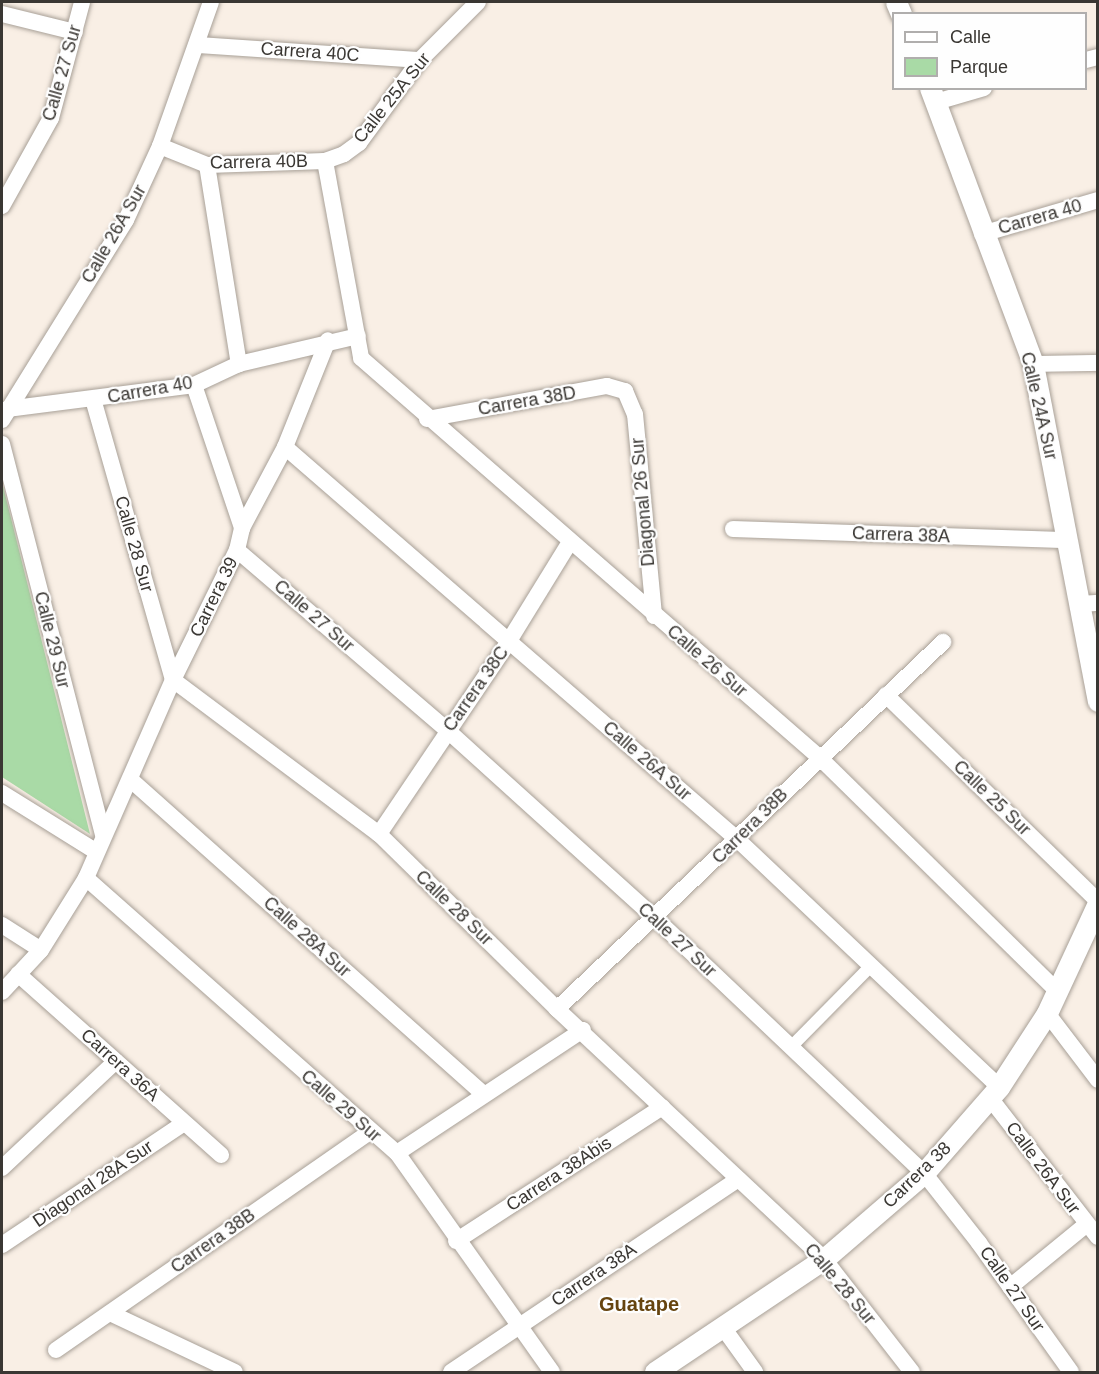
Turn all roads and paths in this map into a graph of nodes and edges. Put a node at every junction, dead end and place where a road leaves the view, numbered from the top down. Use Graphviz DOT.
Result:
graph roads {
  1 [pos="82,2"];
  2 [pos="211,2"];
  3 [pos="478,2"];
  4 [pos="2,14"];
  5 [pos="75,32"];
  6 [pos="199,45"];
  7 [pos="420,60"];
  8 [pos="969,90"];
  9 [pos="933,95"];
  10 [pos="160,146"];
  11 [pos="325,161"];
  12 [pos="207,165"];
  13 [pos="1098,200"];
  14 [pos="2,206"];
  15 [pos="982,234"];
  16 [pos="358,336"];
  17 [pos="328,340"];
  18 [pos="239,363"];
  19 [pos="1098,363"];
  20 [pos="1033,364"];
  21 [pos="194,384"];
  22 [pos="625,391"];
  23 [pos="93,399"];
  24 [pos="4,415"];
  25 [pos="427,419"];
  26 [pos="2,444"];
  27 [pos="285,447"];
  28 [pos="242,528"];
  29 [pos="733,529"];
  30 [pos="1069,540"];
  31 [pos="570,542"];
  32 [pos="237,550"];
  33 [pos="1090,604"];
  34 [pos="654,616"];
  35 [pos="509,641"];
  36 [pos="943,642"];
  37 [pos="173,680"];
  38 [pos="886,695"];
  39 [pos="1098,701"];
  40 [pos="447,730"];
  41 [pos="819,757"];
  42 [pos="131,780"];
  43 [pos="2,793"];
  44 [pos="379,834"];
  45 [pos="103,835"];
  46 [pos="738,840"];
  47 [pos="95,851"];
  48 [pos="86,878"];
  49 [pos="1098,902"];
  50 [pos="655,918"];
  51 [pos="2,925"];
  52 [pos="41,950"];
  53 [pos="871,966"];
  54 [pos="18,974"];
  55 [pos="2,992"];
  56 [pos="1059,992"];
  57 [pos="557,1009"];
  58 [pos="1047,1013"];
  59 [pos="583,1030"];
  60 [pos="791,1047"];
  61 [pos="116,1061"];
  62 [pos="1098,1080"];
  63 [pos="994,1092"];
  64 [pos="483,1094"];
  65 [pos="662,1107"];
  66 [pos="184,1123"];
  67 [pos="370,1132"];
  68 [pos="397,1153"];
  69 [pos="221,1155"];
  70 [pos="2,1168"];
  71 [pos="924,1173"];
  72 [pos="738,1179"];
  73 [pos="1092,1230"];
  74 [pos="456,1241"];
  75 [pos="2,1245"];
  76 [pos="824,1259"];
  77 [pos="1010,1287"];
  78 [pos="110,1313"];
  79 [pos="517,1326"];
  80 [pos="722,1326"];
  81 [pos="56,1350"];
  82 [pos="235,1372"];
  83 [pos="451,1372"];
  84 [pos="552,1372"];
  85 [pos="655,1372"];
  86 [pos="754,1372"];
  87 [pos="912,1372"];
  88 [pos="1071,1372"];
  1 -- 5 [label="street, Calle 27 Sur"];
  2 -- 6 [label="street, Calle 26A Sur"];
  3 -- 7 [label="street, Calle 25A Sur"];
  4 -- 5 [label="street"];
  5 -- 14 [label="street, Calle 27 Sur"];
  6 -- 7 [label="street, Carrera 40C"];
  6 -- 10 [label="street, Calle 26A Sur"];
  7 -- 11 [label="street, Calle 25A Sur"];
  8 -- 9 [label="street"];
  9 -- 15 [label="street, Calle 24A Sur"];
  10 -- 12 [label="street, Carrera 40B"];
  10 -- 24 [label="street, Calle 26A Sur"];
  11 -- 12 [label="street, Carrera 40B"];
  11 -- 16 [label="street"];
  12 -- 18 [label="street"];
  13 -- 15 [label="street, Carrera 40"];
  15 -- 20 [label="street, Calle 24A Sur"];
  16 -- 17 [label="street, Carrera 40"];
  16 -- 25 [label="street, Calle 26 Sur"];
  17 -- 18 [label="street, Carrera 40"];
  17 -- 27 [label="street, Carrera 39"];
  18 -- 21 [label="street, Carrera 40"];
  19 -- 20 [label="street"];
  20 -- 30 [label="street, Calle 24A Sur"];
  21 -- 23 [label="street, Carrera 40"];
  21 -- 28 [label="street"];
  22 -- 25 [label="street, Carrera 38D"];
  22 -- 34 [label="street, Diagonal 26 Sur"];
  23 -- 24 [label="street, Carrera 40"];
  23 -- 37 [label="street, Calle 28 Sur"];
  25 -- 31 [label="street, Calle 26 Sur"];
  26 -- 45 [label="street, Calle 29 Sur"];
  27 -- 28 [label="street, Carrera 39"];
  27 -- 35 [label="street, Calle 26A Sur"];
  28 -- 32 [label="street, Carrera 39"];
  29 -- 30 [label="street, Carrera 38A"];
  30 -- 33 [label="street, Calle 24A Sur"];
  31 -- 34 [label="street, Calle 26 Sur"];
  31 -- 35 [label="street, Carrera 38C"];
  32 -- 37 [label="street, Carrera 39"];
  32 -- 40 [label="street, Calle 27 Sur"];
  33 -- 39 [label="street, Calle 24A Sur"];
  34 -- 41 [label="street, Calle 26 Sur"];
  35 -- 40 [label="street, Carrera 38C"];
  35 -- 46 [label="street, Calle 26A Sur"];
  36 -- 38 [label="street, Carrera 38B"];
  37 -- 42 [label="street, Carrera 39"];
  37 -- 44 [label="street, Calle 28 Sur"];
  38 -- 41 [label="street, Carrera 38B"];
  38 -- 49 [label="street, Calle 25 Sur"];
  40 -- 44 [label="street, Carrera 38C"];
  40 -- 50 [label="street, Calle 27 Sur"];
  41 -- 46 [label="street, Carrera 38B"];
  41 -- 56 [label="street, Calle 26 Sur"];
  42 -- 45 [label="street, Carrera 39"];
  42 -- 64 [label="street, Calle 28A Sur"];
  43 -- 47 [label="street"];
  44 -- 57 [label="street, Calle 28 Sur"];
  45 -- 47 [label="street, Carrera 39"];
  46 -- 50 [label="street, Carrera 38B"];
  46 -- 53 [label="street, Calle 26A Sur"];
  47 -- 48 [label="street, Carrera 39"];
  48 -- 52 [label="street, Carrera 39"];
  48 -- 67 [label="street, Calle 29 Sur"];
  49 -- 56 [label="street, Carrera 38"];
  50 -- 57 [label="street, Carrera 38B"];
  50 -- 60 [label="street, Calle 27 Sur"];
  51 -- 52 [label="street"];
  52 -- 54 [label="street, Carrera 39"];
  53 -- 60 [label="street"];
  53 -- 63 [label="street, Calle 26A Sur"];
  54 -- 55 [label="street, Carrera 39"];
  54 -- 61 [label="street, Carrera 36A"];
  56 -- 58 [label="street, Carrera 38"];
  57 -- 59 [label="street, Calle 28 Sur"];
  58 -- 62 [label="street"];
  58 -- 63 [label="street, Carrera 38"];
  59 -- 64 [label="street"];
  59 -- 65 [label="street, Calle 28 Sur"];
  60 -- 71 [label="street, Calle 27 Sur"];
  61 -- 66 [label="street, Carrera 36A"];
  61 -- 70 [label="street"];
  63 -- 71 [label="street, Carrera 38"];
  63 -- 73 [label="street, Calle 26A Sur"];
  64 -- 68 [label="street"];
  65 -- 72 [label="street, Calle 28 Sur"];
  65 -- 74 [label="street, Carrera 38Abis"];
  66 -- 69 [label="street, Carrera 36A"];
  66 -- 75 [label="street, Diagonal 28A Sur"];
  67 -- 68 [label="street, Calle 29 Sur"];
  67 -- 78 [label="street, Carrera 38B"];
  68 -- 74 [label="street, Calle 29 Sur"];
  71 -- 76 [label="street, Carrera 38"];
  71 -- 77 [label="street, Calle 27 Sur"];
  72 -- 76 [label="street, Calle 28 Sur"];
  72 -- 79 [label="street, Carrera 38A"];
  73 -- 77 [label="street"];
  74 -- 79 [label="street, Calle 29 Sur"];
  76 -- 80 [label="street, Carrera 38"];
  76 -- 87 [label="street, Calle 28 Sur"];
  77 -- 88 [label="street, Calle 27 Sur"];
  78 -- 81 [label="street, Carrera 38B"];
  78 -- 82 [label="street"];
  79 -- 83 [label="street, Carrera 38A"];
  79 -- 84 [label="street, Calle 29 Sur"];
  80 -- 85 [label="street, Carrera 38"];
  80 -- 86 [label="street"];
}
